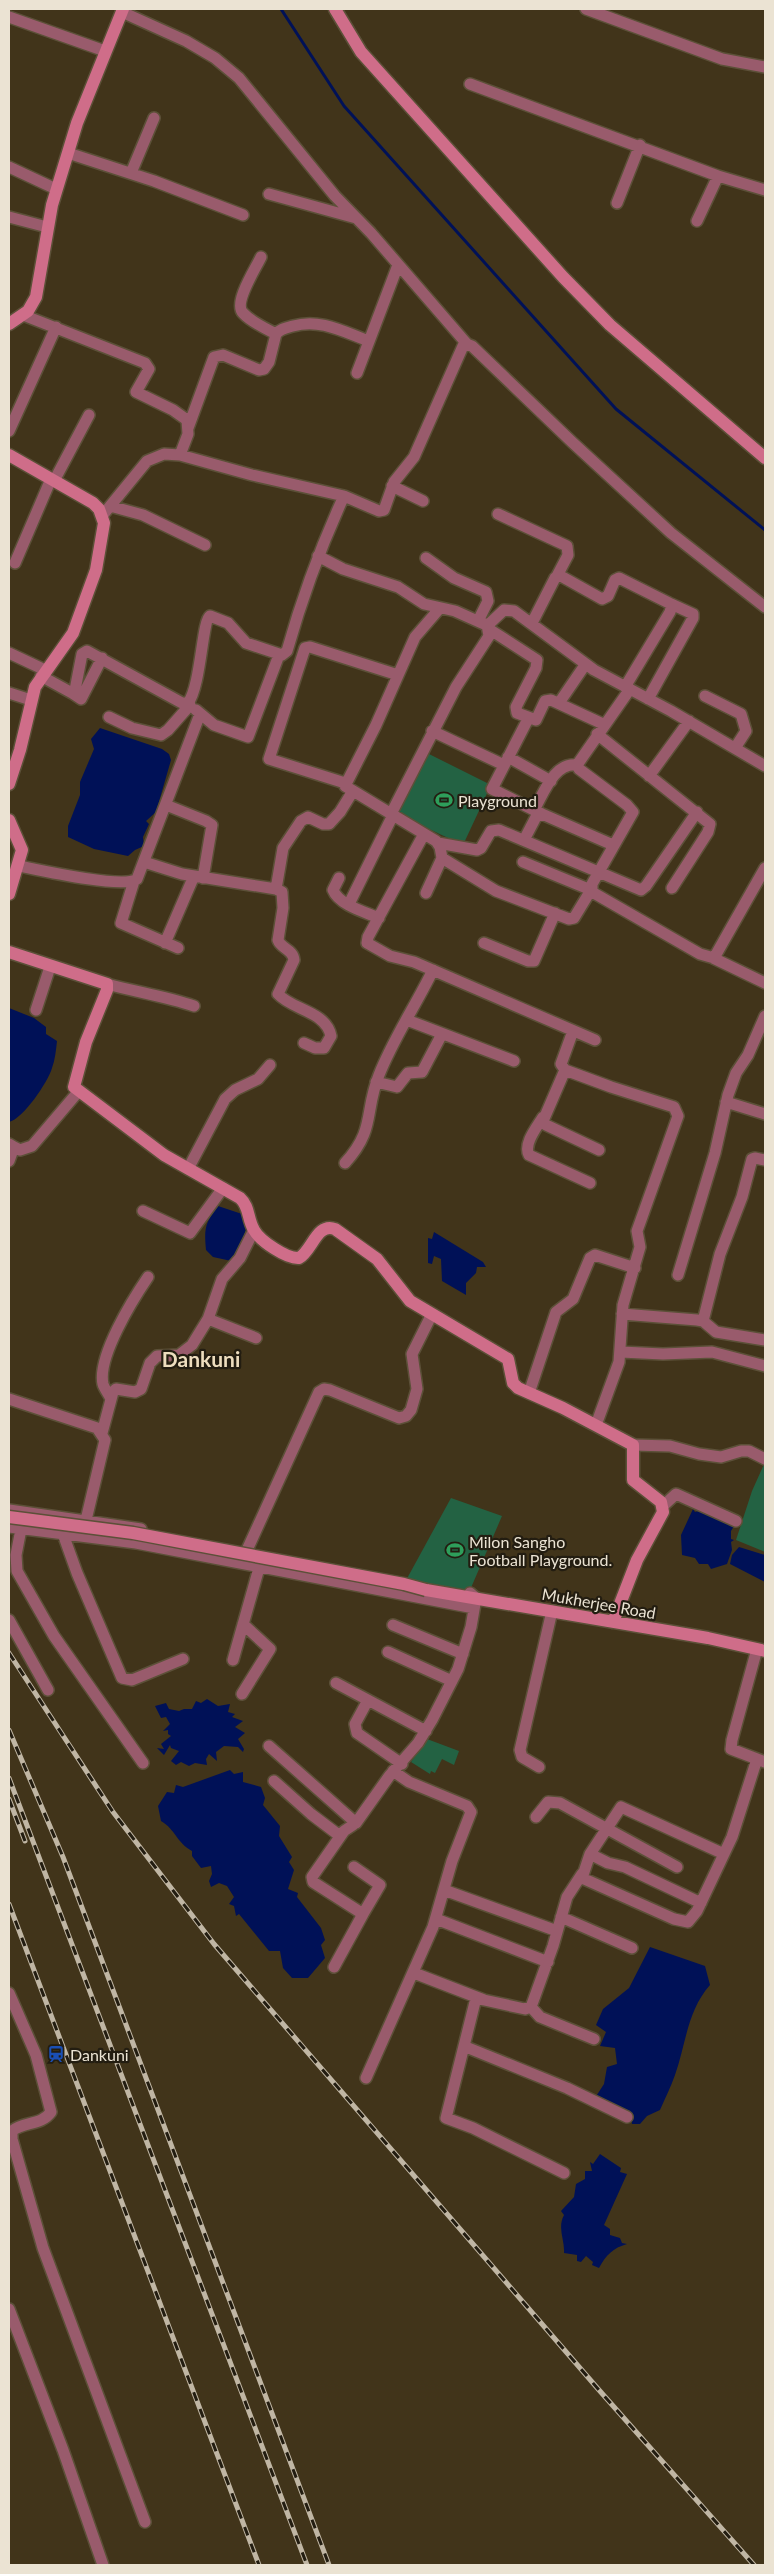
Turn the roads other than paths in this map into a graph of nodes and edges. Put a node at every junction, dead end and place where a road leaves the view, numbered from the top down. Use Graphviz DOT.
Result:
graph roads {
  1 [pos="335,9"];
  2 [pos="586,9"];
  3 [pos="123,11"];
  4 [pos="9,17"];
  5 [pos="105,51"];
  6 [pos="765,67"];
  7 [pos="470,84"];
  8 [pos="154,118"];
  9 [pos="640,145"];
  10 [pos="68,153"];
  11 [pos="9,167"];
  12 [pos="132,173"];
  13 [pos="718,176"];
  14 [pos="56,189"];
  15 [pos="765,190"];
  16 [pos="269,194"];
  17 [pos="617,202"];
  18 [pos="243,215"];
  19 [pos="9,218"];
  20 [pos="356,218"];
  21 [pos="697,221"];
  22 [pos="47,227"];
  23 [pos="261,256"];
  24 [pos="398,265"];
  25 [pos="23,315"];
  26 [pos="9,324"];
  27 [pos="56,327"];
  28 [pos="276,334"];
  29 [pos="369,341"];
  30 [pos="467,344"];
  31 [pos="357,373"];
  32 [pos="89,415"];
  33 [pos="188,428"];
  34 [pos="9,431"];
  35 [pos="9,455"];
  36 [pos="180,455"];
  37 [pos="765,458"];
  38 [pos="52,480"];
  39 [pos="392,486"];
  40 [pos="344,496"];
  41 [pos="423,501"];
  42 [pos="106,511"];
  43 [pos="498,514"];
  44 [pos="205,545"];
  45 [pos="318,556"];
  46 [pos="426,558"];
  47 [pos="15,563"];
  48 [pos="557,576"];
  49 [pos="669,602"];
  50 [pos="765,607"];
  51 [pos="440,608"];
  52 [pos="532,623"];
  53 [pos="485,625"];
  54 [pos="9,653"];
  55 [pos="278,657"];
  56 [pos="102,658"];
  57 [pos="585,665"];
  58 [pos="297,667"];
  59 [pos="43,673"];
  60 [pos="398,675"];
  61 [pos="627,688"];
  62 [pos="9,693"];
  63 [pos="72,693"];
  64 [pos="705,696"];
  65 [pos="648,699"];
  66 [pos="31,700"];
  67 [pos="558,703"];
  68 [pos="189,704"];
  69 [pos="200,714"];
  70 [pos="109,717"];
  71 [pos="528,719"];
  72 [pos="689,721"];
  73 [pos="600,729"];
  74 [pos="432,731"];
  75 [pos="735,748"];
  76 [pos="506,761"];
  77 [pos="764,763"];
  78 [pos="577,765"];
  79 [pos="649,776"];
  80 [pos="551,781"];
  81 [pos="9,784"];
  82 [pos="349,787"];
  83 [pos="166,805"];
  84 [pos="538,812"];
  85 [pos="697,812"];
  86 [pos="392,815"];
  87 [pos="9,820"];
  88 [pos="424,834"];
  89 [pos="524,840"];
  90 [pos="438,843"];
  91 [pos="613,845"];
  92 [pos="442,858"];
  93 [pos="144,862"];
  94 [pos="523,862"];
  95 [pos="19,866"];
  96 [pos="765,868"];
  97 [pos="599,871"];
  98 [pos="199,877"];
  99 [pos="339,878"];
  100 [pos="134,881"];
  101 [pos="672,888"];
  102 [pos="276,889"];
  103 [pos="591,890"];
  104 [pos="426,893"];
  105 [pos="9,894"];
  106 [pos="349,904"];
  107 [pos="555,913"];
  108 [pos="379,918"];
  109 [pos="166,943"];
  110 [pos="484,943"];
  111 [pos="178,948"];
  112 [pos="9,952"];
  113 [pos="712,958"];
  114 [pos="50,967"];
  115 [pos="433,970"];
  116 [pos="765,973"];
  117 [pos="765,983"];
  118 [pos="107,984"];
  119 [pos="194,1006"];
  120 [pos="36,1010"];
  121 [pos="765,1016"];
  122 [pos="407,1020"];
  123 [pos="572,1031"];
  124 [pos="442,1034"];
  125 [pos="595,1040"];
  126 [pos="304,1042"];
  127 [pos="514,1061"];
  128 [pos="270,1065"];
  129 [pos="565,1070"];
  130 [pos="376,1082"];
  131 [pos="78,1092"];
  132 [pos="726,1102"];
  133 [pos="765,1114"];
  134 [pos="543,1116"];
  135 [pos="11,1146"];
  136 [pos="599,1150"];
  137 [pos="765,1160"];
  138 [pos="9,1161"];
  139 [pos="345,1163"];
  140 [pos="188,1168"];
  141 [pos="590,1182"];
  142 [pos="223,1188"];
  143 [pos="143,1211"];
  144 [pos="254,1230"];
  145 [pos="635,1268"];
  146 [pos="678,1275"];
  147 [pos="148,1277"];
  148 [pos="432,1314"];
  149 [pos="622,1314"];
  150 [pos="208,1318"];
  151 [pos="703,1321"];
  152 [pos="256,1338"];
  153 [pos="765,1340"];
  154 [pos="621,1352"];
  155 [pos="765,1366"];
  156 [pos="529,1393"];
  157 [pos="110,1397"];
  158 [pos="9,1399"];
  159 [pos="596,1425"];
  160 [pos="102,1433"];
  161 [pos="633,1445"];
  162 [pos="765,1459"];
  163 [pos="663,1506"];
  164 [pos="9,1510"];
  165 [pos="24,1512"];
  166 [pos="9,1517"];
  167 [pos="86,1520"];
  168 [pos="736,1521"];
  169 [pos="9,1527"];
  170 [pos="20,1530"];
  171 [pos="63,1534"];
  172 [pos="247,1550"];
  173 [pos="259,1568"];
  174 [pos="475,1603"];
  175 [pos="552,1611"];
  176 [pos="9,1620"];
  177 [pos="613,1622"];
  178 [pos="243,1624"];
  179 [pos="393,1625"];
  180 [pos="761,1650"];
  181 [pos="388,1652"];
  182 [pos="463,1654"];
  183 [pos="183,1660"];
  184 [pos="233,1660"];
  185 [pos="452,1681"];
  186 [pos="336,1684"];
  187 [pos="48,1690"];
  188 [pos="242,1694"];
  189 [pos="368,1700"];
  190 [pos="426,1731"];
  191 [pos="269,1746"];
  192 [pos="761,1761"];
  193 [pos="143,1763"];
  194 [pos="398,1767"];
  195 [pos="538,1767"];
  196 [pos="274,1780"];
  197 [pos="536,1817"];
  198 [pos="356,1823"];
  199 [pos="607,1828"];
  200 [pos="340,1836"];
  201 [pos="590,1854"];
  202 [pos="724,1854"];
  203 [pos="354,1867"];
  204 [pos="677,1867"];
  205 [pos="582,1874"];
  206 [pos="444,1890"];
  207 [pos="701,1903"];
  208 [pos="363,1914"];
  209 [pos="561,1918"];
  210 [pos="436,1919"];
  211 [pos="557,1931"];
  212 [pos="632,1948"];
  213 [pos="548,1962"];
  214 [pos="334,1967"];
  215 [pos="414,1973"];
  216 [pos="9,1993"];
  217 [pos="476,1998"];
  218 [pos="531,2007"];
  219 [pos="594,2039"];
  220 [pos="466,2046"];
  221 [pos="366,2078"];
  222 [pos="627,2117"];
  223 [pos="564,2173"];
  224 [pos="9,2309"];
  225 [pos="12,2327"];
  226 [pos="145,2522"];
  227 [pos="103,2565"];
  1 -- 37 [label="street"];
  2 -- 6 [label="street"];
  3 -- 5 [label="street"];
  3 -- 20 [label="street"];
  4 -- 5 [label="street"];
  5 -- 10 [label="street"];
  7 -- 9 [label="street"];
  8 -- 12 [label="street"];
  9 -- 13 [label="street"];
  9 -- 17 [label="street"];
  10 -- 12 [label="street"];
  10 -- 14 [label="street"];
  11 -- 14 [label="street"];
  12 -- 18 [label="street"];
  13 -- 15 [label="street"];
  13 -- 21 [label="street"];
  14 -- 22 [label="street"];
  16 -- 20 [label="street"];
  19 -- 22 [label="street"];
  20 -- 24 [label="street"];
  22 -- 25 [label="street"];
  23 -- 28 [label="street"];
  24 -- 29 [label="street"];
  24 -- 30 [label="street"];
  25 -- 26 [label="street"];
  25 -- 27 [label="street"];
  27 -- 33 [label="street"];
  27 -- 34 [label="street"];
  28 -- 29 [label="street"];
  28 -- 33 [label="street"];
  29 -- 31 [label="street"];
  30 -- 39 [label="street"];
  30 -- 50 [label="street"];
  32 -- 38 [label="street"];
  33 -- 36 [label="street"];
  35 -- 38 [label="street"];
  36 -- 40 [label="street"];
  36 -- 42 [label="street"];
  38 -- 42 [label="street"];
  38 -- 47 [label="street"];
  39 -- 40 [label="street"];
  39 -- 41 [label="street"];
  40 -- 45 [label="street"];
  42 -- 44 [label="street"];
  42 -- 59 [label="street"];
  43 -- 48 [label="street"];
  45 -- 51 [label="street"];
  45 -- 55 [label="street"];
  46 -- 53 [label="street"];
  48 -- 49 [label="street"];
  48 -- 52 [label="street"];
  49 -- 61 [label="street"];
  49 -- 65 [label="street"];
  51 -- 53 [label="street"];
  51 -- 60 [label="street"];
  52 -- 53 [label="street"];
  52 -- 57 [label="street"];
  53 -- 71 [label="street"];
  53 -- 74 [label="street"];
  54 -- 59 [label="street"];
  55 -- 58 [label="street"];
  55 -- 68 [label="street"];
  55 -- 69 [label="street"];
  56 -- 63 [label="street"];
  56 -- 63 [label="street"];
  56 -- 68 [label="street"];
  57 -- 61 [label="street"];
  57 -- 67 [label="street"];
  58 -- 60 [label="street"];
  58 -- 82 [label="street"];
  59 -- 63 [label="street"];
  59 -- 66 [label="street"];
  60 -- 82 [label="street"];
  61 -- 65 [label="street"];
  61 -- 73 [label="street"];
  62 -- 66 [label="street"];
  64 -- 75 [label="street"];
  65 -- 72 [label="street"];
  66 -- 81 [label="street"];
  67 -- 71 [label="street"];
  67 -- 73 [label="street"];
  68 -- 69 [label="street"];
  68 -- 70 [label="street"];
  69 -- 83 [label="street"];
  71 -- 76 [label="street"];
  72 -- 75 [label="street"];
  72 -- 79 [label="street"];
  73 -- 78 [label="street"];
  73 -- 79 [label="street"];
  74 -- 76 [label="street"];
  74 -- 86 [label="street"];
  75 -- 77 [label="street"];
  76 -- 80 [label="street"];
  76 -- 84 [label="street"];
  78 -- 80 [label="street"];
  78 -- 91 [label="street"];
  79 -- 85 [label="street"];
  80 -- 84 [label="street"];
  82 -- 86 [label="street"];
  82 -- 102 [label="street"];
  83 -- 93 [label="street"];
  83 -- 98 [label="street"];
  84 -- 89 [label="street"];
  84 -- 91 [label="street"];
  85 -- 97 [label="street"];
  85 -- 101 [label="street"];
  86 -- 88 [label="street"];
  86 -- 106 [label="street"];
  87 -- 95 [label="street"];
  88 -- 90 [label="street"];
  88 -- 108 [label="street"];
  89 -- 90 [label="street"];
  89 -- 97 [label="street"];
  90 -- 92 [label="street"];
  91 -- 97 [label="street"];
  92 -- 104 [label="street"];
  92 -- 107 [label="street"];
  93 -- 98 [label="street"];
  93 -- 100 [label="street"];
  94 -- 103 [label="street"];
  95 -- 100 [label="street"];
  95 -- 105 [label="street"];
  96 -- 113 [label="street"];
  97 -- 103 [label="street"];
  98 -- 102 [label="street"];
  98 -- 109 [label="street"];
  99 -- 106 [label="street"];
  100 -- 109 [label="street"];
  102 -- 126 [label="street"];
  103 -- 107 [label="street"];
  103 -- 113 [label="street"];
  106 -- 108 [label="street"];
  107 -- 110 [label="street"];
  108 -- 115 [label="street"];
  109 -- 111 [label="street"];
  112 -- 114 [label="street"];
  113 -- 117 [label="street"];
  114 -- 118 [label="street"];
  114 -- 120 [label="street"];
  115 -- 122 [label="street"];
  115 -- 123 [label="street"];
  116 -- 117 [label="street"];
  118 -- 119 [label="street"];
  118 -- 131 [label="street"];
  121 -- 132 [label="street"];
  122 -- 124 [label="street"];
  122 -- 130 [label="street"];
  123 -- 125 [label="street"];
  123 -- 129 [label="street"];
  124 -- 127 [label="street"];
  124 -- 130 [label="street"];
  128 -- 140 [label="street"];
  129 -- 134 [label="street"];
  129 -- 145 [label="street"];
  130 -- 139 [label="street"];
  131 -- 135 [label="street"];
  131 -- 140 [label="street"];
  132 -- 133 [label="street"];
  132 -- 146 [label="street"];
  134 -- 136 [label="street"];
  134 -- 141 [label="street"];
  135 -- 138 [label="street"];
  137 -- 151 [label="street"];
  140 -- 142 [label="street"];
  142 -- 143 [label="street"];
  142 -- 144 [label="street"];
  144 -- 148 [label="street"];
  144 -- 150 [label="street"];
  145 -- 149 [label="street"];
  145 -- 156 [label="street"];
  147 -- 157 [label="street"];
  148 -- 156 [label="street"];
  148 -- 172 [label="street"];
  149 -- 151 [label="street"];
  149 -- 154 [label="street"];
  150 -- 152 [label="street"];
  150 -- 157 [label="street"];
  151 -- 153 [label="street"];
  154 -- 155 [label="street"];
  154 -- 159 [label="street"];
  156 -- 159 [label="street"];
  157 -- 160 [label="street"];
  158 -- 160 [label="street"];
  159 -- 161 [label="street"];
  160 -- 167 [label="street"];
  161 -- 162 [label="street"];
  161 -- 163 [label="street"];
  163 -- 168 [label="street"];
  163 -- 177 [label="street"];
  164 -- 165 [label="street"];
  165 -- 167 [label="street"];
  165 -- 170 [label="street"];
  166 -- 174 [label="street, Mukherjee Road, bridge"];
  167 -- 172 [label="street"];
  169 -- 170 [label="street"];
  170 -- 171 [label="street"];
  170 -- 193 [label="street"];
  171 -- 173 [label="street"];
  171 -- 183 [label="street"];
  172 -- 174 [label="street"];
  173 -- 174 [label="street"];
  173 -- 178 [label="street"];
  174 -- 175 [label="street, Mukherjee Road"];
  174 -- 182 [label="street"];
  175 -- 177 [label="street, Mukherjee Road"];
  175 -- 195 [label="street"];
  176 -- 187 [label="street"];
  177 -- 180 [label="street, Mukherjee Road"];
  178 -- 184 [label="street"];
  178 -- 188 [label="street"];
  179 -- 182 [label="street"];
  180 -- 192 [label="street"];
  181 -- 185 [label="street"];
  182 -- 185 [label="street"];
  185 -- 190 [label="street"];
  186 -- 189 [label="street"];
  189 -- 190 [label="street"];
  189 -- 194 [label="street"];
  190 -- 194 [label="street"];
  191 -- 198 [label="street"];
  192 -- 202 [label="street"];
  194 -- 198 [label="street"];
  194 -- 206 [label="street"];
  196 -- 200 [label="street"];
  197 -- 199 [label="street"];
  198 -- 200 [label="street"];
  199 -- 201 [label="street"];
  199 -- 202 [label="street"];
  199 -- 204 [label="street"];
  200 -- 208 [label="street"];
  201 -- 205 [label="street"];
  201 -- 207 [label="street"];
  202 -- 207 [label="street"];
  203 -- 208 [label="street"];
  205 -- 207 [label="street"];
  205 -- 209 [label="street"];
  206 -- 210 [label="street"];
  206 -- 211 [label="street"];
  208 -- 214 [label="street"];
  209 -- 211 [label="street"];
  209 -- 212 [label="street"];
  210 -- 213 [label="street"];
  210 -- 215 [label="street"];
  211 -- 213 [label="street"];
  213 -- 218 [label="street"];
  215 -- 217 [label="street"];
  215 -- 221 [label="street"];
  216 -- 226 [label="street"];
  217 -- 218 [label="street"];
  217 -- 220 [label="street"];
  218 -- 219 [label="street"];
  220 -- 222 [label="street"];
  220 -- 223 [label="street"];
  224 -- 225 [label="street"];
  225 -- 227 [label="street"];
}
